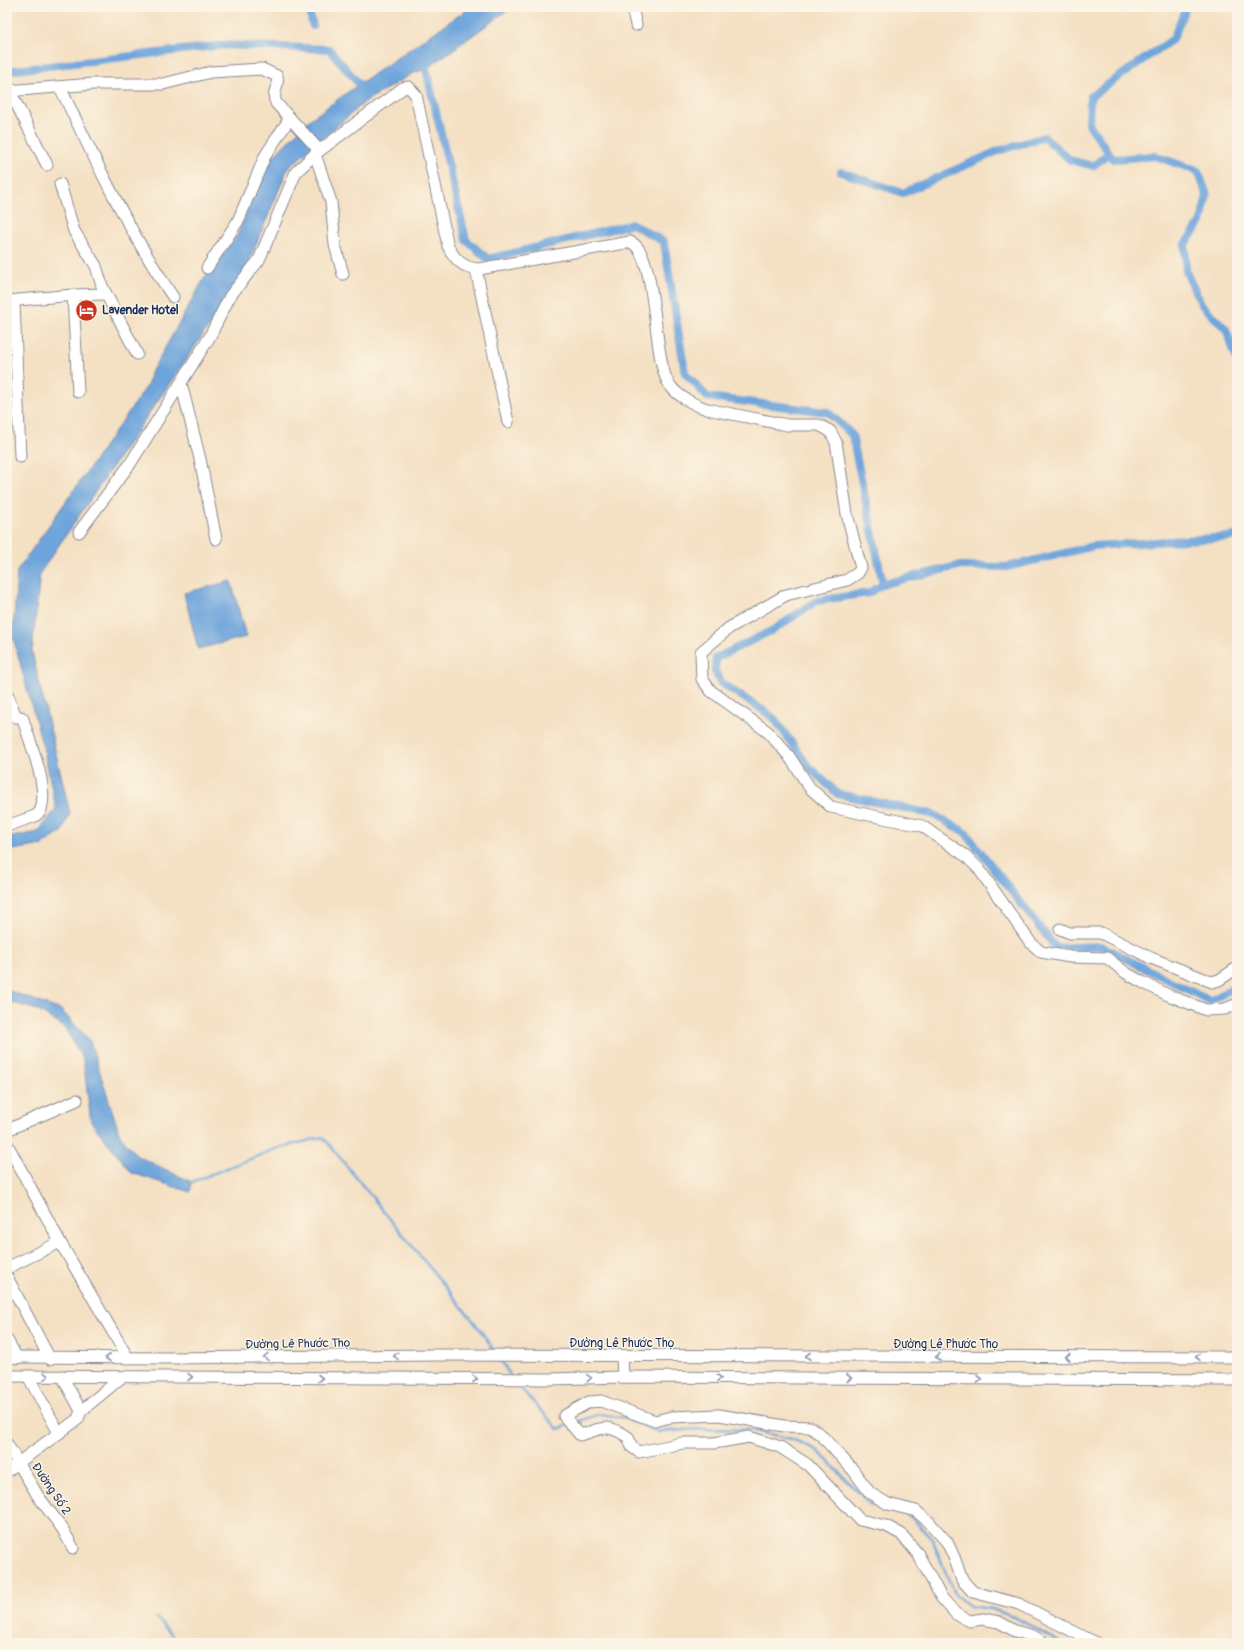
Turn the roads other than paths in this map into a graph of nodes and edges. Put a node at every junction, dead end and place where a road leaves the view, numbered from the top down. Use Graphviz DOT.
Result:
graph roads {
  1 [pos="632,7"];
  2 [pos="636,25"];
  3 [pos="60,87"];
  4 [pos="8,91"];
  5 [pos="292,120"];
  6 [pos="317,150"];
  7 [pos="47,165"];
  8 [pos="60,184"];
  9 [pos="207,268"];
  10 [pos="476,269"];
  11 [pos="343,274"];
  12 [pos="106,294"];
  13 [pos="73,295"];
  14 [pos="173,297"];
  15 [pos="11,301"];
  16 [pos="137,354"];
  17 [pos="181,383"];
  18 [pos="78,392"];
  19 [pos="508,422"];
  20 [pos="20,457"];
  21 [pos="79,532"];
  22 [pos="216,539"];
  23 [pos="7,693"];
  24 [pos="7,826"];
  25 [pos="1060,929"];
  26 [pos="1237,968"];
  27 [pos="1237,1004"];
  28 [pos="78,1100"];
  29 [pos="7,1130"];
  30 [pos="7,1144"];
  31 [pos="60,1242"];
  32 [pos="7,1268"];
  33 [pos="7,1277"];
  34 [pos="7,1340"];
  35 [pos="622,1356"];
  36 [pos="1237,1357"];
  37 [pos="12,1358"];
  38 [pos="128,1358"];
  39 [pos="169,1358"];
  40 [pos="50,1359"];
  41 [pos="7,1376"];
  42 [pos="28,1376"];
  43 [pos="62,1376"];
  44 [pos="122,1377"];
  45 [pos="168,1377"];
  46 [pos="623,1377"];
  47 [pos="1237,1380"];
  48 [pos="81,1410"];
  49 [pos="59,1433"];
  50 [pos="7,1444"];
  51 [pos="18,1464"];
  52 [pos="7,1471"];
  53 [pos="73,1548"];
  54 [pos="1045,1643"];
  55 [pos="1096,1643"];
  1 -- 2 [label="street"];
  3 -- 4 [label="street"];
  3 -- 5 [label="street"];
  3 -- 14 [label="street"];
  4 -- 7 [label="street"];
  5 -- 6 [label="street"];
  5 -- 9 [label="street"];
  6 -- 10 [label="street"];
  6 -- 11 [label="street"];
  6 -- 17 [label="street"];
  8 -- 12 [label="street"];
  10 -- 19 [label="street"];
  10 -- 27 [label="street"];
  12 -- 13 [label="street"];
  12 -- 16 [label="street"];
  13 -- 15 [label="street"];
  13 -- 18 [label="street"];
  15 -- 20 [label="street"];
  17 -- 21 [label="street"];
  17 -- 22 [label="street"];
  23 -- 24 [label="street"];
  25 -- 26 [label="street"];
  28 -- 29 [label="street"];
  30 -- 31 [label="street"];
  31 -- 32 [label="street"];
  31 -- 38 [label="street"];
  33 -- 40 [label="street"];
  34 -- 37 [label="street"];
  36 -- 35 [label="street, Đường Lê Phước Thọ, one-way"];
  35 -- 39 [label="street, Đường Lê Phước Thọ, one-way"];
  35 -- 46 [label="street"];
  37 -- 40 [label="street, Đường Lê Phước Thọ"];
  38 -- 39 [label="street, Đường Lê Phước Thọ"];
  38 -- 40 [label="street, Đường Lê Phước Thọ, one-way"];
  39 -- 45 [label="street"];
  41 -- 42 [label="street"];
  42 -- 43 [label="street, one-way"];
  42 -- 49 [label="street"];
  43 -- 44 [label="street"];
  43 -- 48 [label="street"];
  44 -- 45 [label="street"];
  44 -- 48 [label="street"];
  45 -- 46 [label="street, one-way"];
  46 -- 47 [label="street, one-way"];
  48 -- 49 [label="street"];
  49 -- 51 [label="street"];
  50 -- 51 [label="street, Đường Số 2"];
  51 -- 52 [label="street"];
  51 -- 53 [label="street, Đường Số 2"];
  54 -- 55 [label="street"];
}
